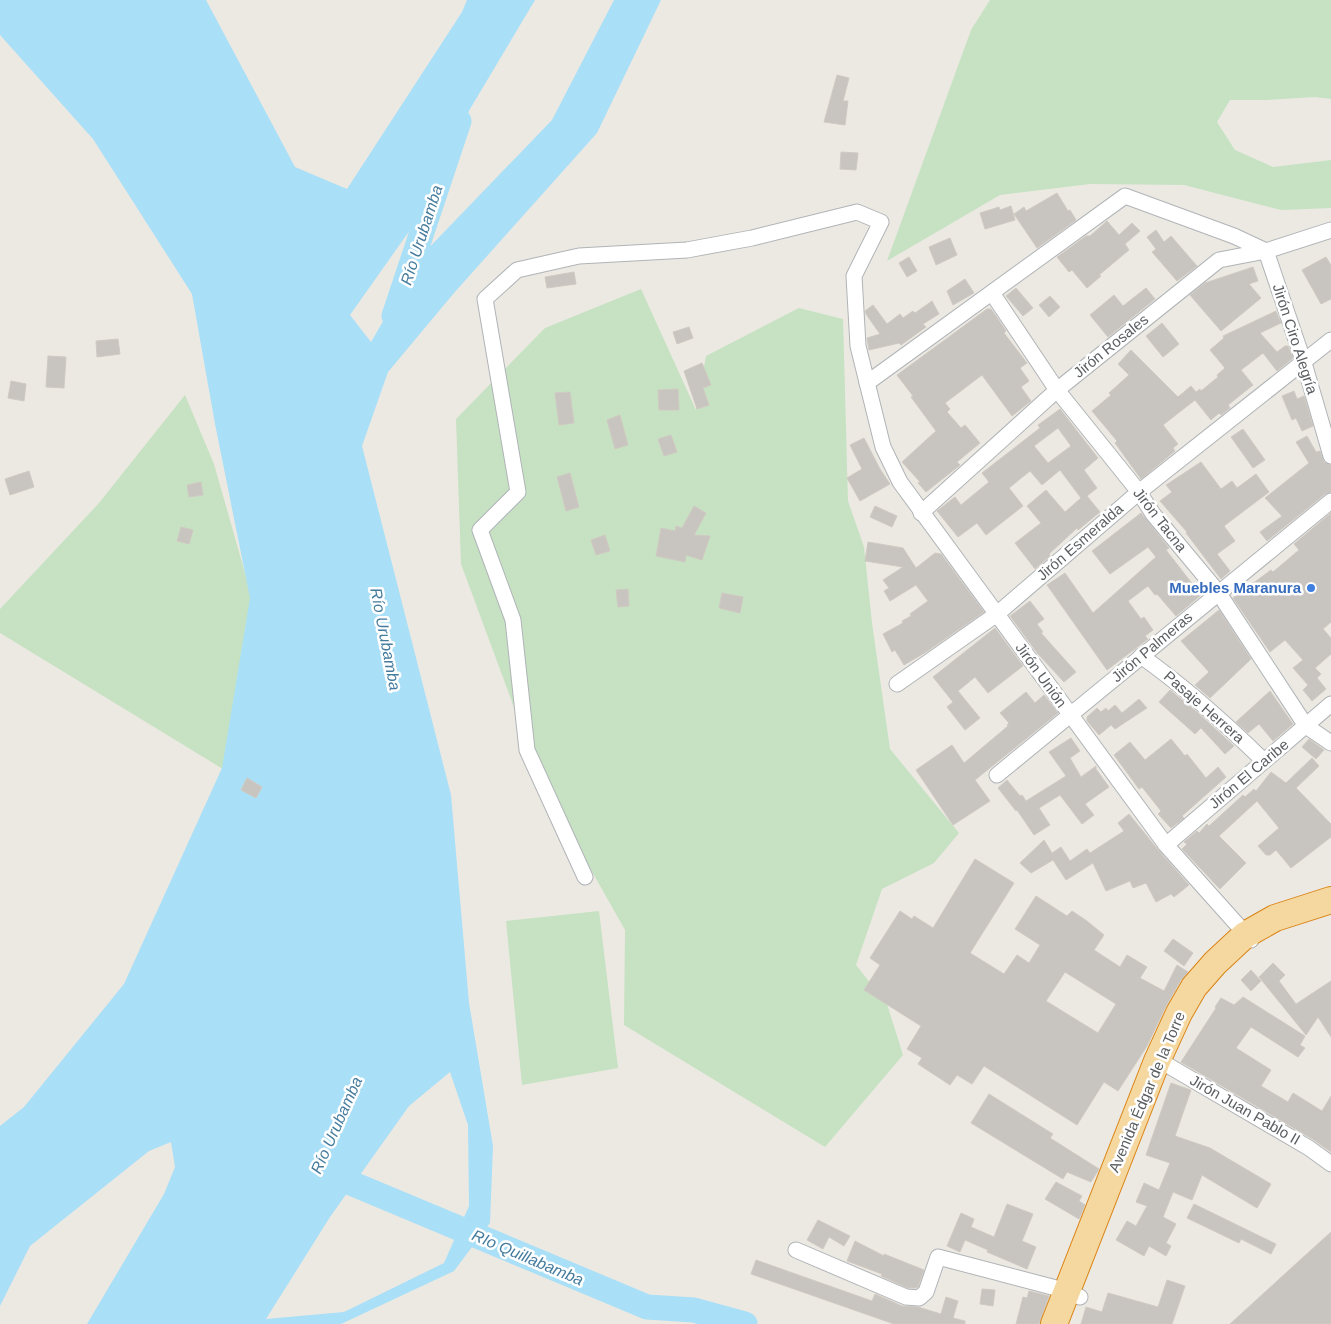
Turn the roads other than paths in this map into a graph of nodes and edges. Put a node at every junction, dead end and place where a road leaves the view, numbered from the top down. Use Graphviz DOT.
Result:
graph roads {
  1 [pos="1331,230"];
  2 [pos="1266,251"];
  3 [pos="992,293"];
  4 [pos="1331,340"];
  5 [pos="1304,362"];
  6 [pos="867,383"];
  7 [pos="1057,390"];
  8 [pos="1331,456"];
  9 [pos="1139,492"];
  10 [pos="1331,501"];
  11 [pos="921,513"];
  12 [pos="1218,592"];
  13 [pos="996,614"];
  14 [pos="1141,656"];
  15 [pos="897,684"];
  16 [pos="1331,704"];
  17 [pos="1071,715"];
  18 [pos="1306,726"];
  19 [pos="1331,742"];
  20 [pos="1264,761"];
  21 [pos="997,775"];
  22 [pos="1166,845"];
  23 [pos="585,877"];
  24 [pos="1331,900"];
  25 [pos="1331,913"];
  26 [pos="1250,939"];
  27 [pos="1163,1063"];
  28 [pos="1331,1164"];
  29 [pos="796,1250"];
  30 [pos="1073,1294"];
  31 [pos="1054,1324"];
  32 [pos="1069,1324"];
  1 -- 2 [label="street, Jirón Rosales"];
  2 -- 3 [label="street"];
  2 -- 5 [label="street, Jirón Ciro Alegría"];
  2 -- 7 [label="street, Jirón Rosales"];
  3 -- 6 [label="street"];
  3 -- 7 [label="street, Jirón Tacna"];
  4 -- 5 [label="street, Jirón Esmeralda"];
  5 -- 8 [label="street, Jirón Ciro Alegría"];
  5 -- 9 [label="street, Jirón Esmeralda"];
  6 -- 11 [label="street, Jirón Unión"];
  6 -- 23 [label="street, Jirón Unión"];
  7 -- 9 [label="street, Jirón Tacna"];
  7 -- 11 [label="street, Jirón Rosales"];
  9 -- 12 [label="street, Jirón Tacna"];
  9 -- 13 [label="street, Jirón Esmeralda"];
  10 -- 12 [label="street, Jirón Palmeras"];
  11 -- 13 [label="street, Jirón Unión"];
  12 -- 14 [label="street, Jirón Palmeras"];
  12 -- 18 [label="street, Jirón Tacna"];
  13 -- 15 [label="street, Jirón Esmeralda"];
  13 -- 17 [label="street, Jirón Unión"];
  14 -- 17 [label="street, Jirón Palmeras"];
  14 -- 20 [label="street, Pasaje Herrera"];
  16 -- 18 [label="street, Jirón El Caribe"];
  17 -- 21 [label="street, Jirón Palmeras"];
  17 -- 22 [label="street, Jirón Unión"];
  18 -- 19 [label="street, Jirón Tacna"];
  18 -- 20 [label="street, Jirón El Caribe"];
  20 -- 22 [label="street, Jirón El Caribe"];
  22 -- 26 [label="street, Jirón Unión"];
  24 -- 26 [label="highway, Avenida Édgar de la Torre"];
  25 -- 26 [label="highway, Avenida Édgar de la Torre"];
  26 -- 27 [label="highway, Avenida Édgar de la Torre"];
  27 -- 28 [label="street, Jirón Juan Pablo II"];
  27 -- 30 [label="highway, Avenida Édgar de la Torre"];
  29 -- 30 [label="street"];
  30 -- 31 [label="highway, Avenida Édgar de la Torre"];
  30 -- 32 [label="highway, Avenida Édgar de la Torre"];
}
